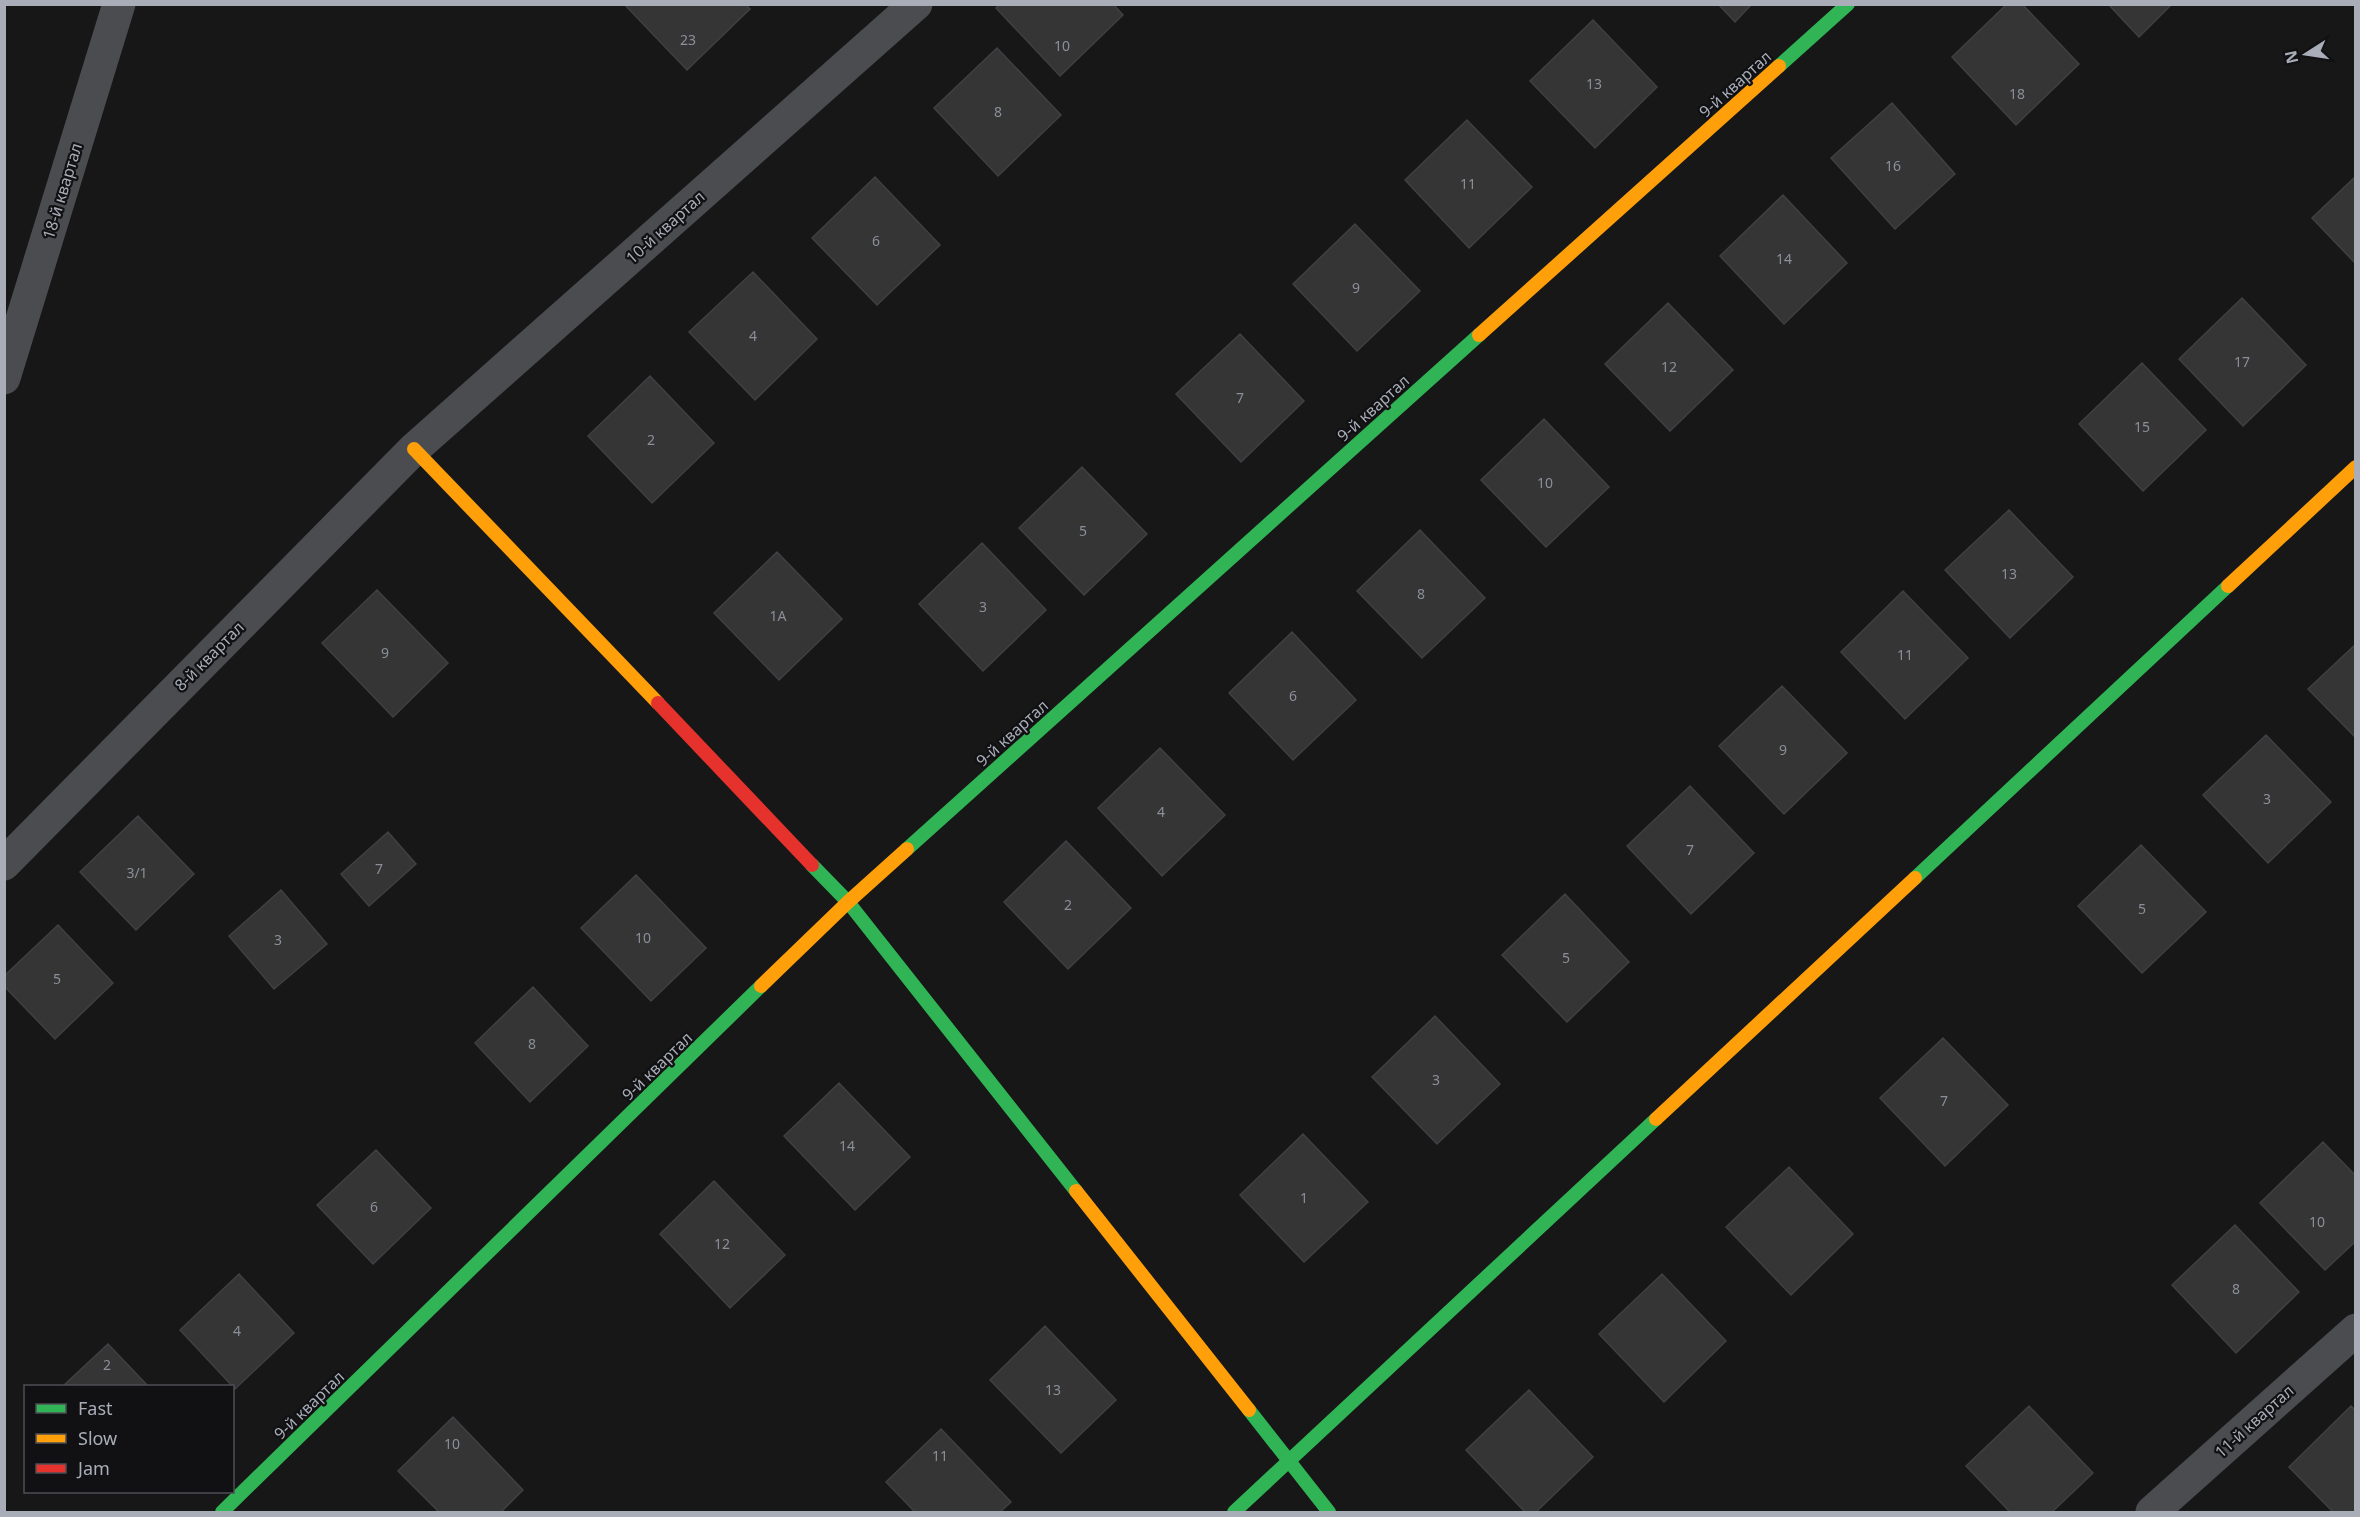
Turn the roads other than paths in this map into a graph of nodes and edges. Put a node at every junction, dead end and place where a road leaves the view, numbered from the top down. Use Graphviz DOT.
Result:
graph roads {
  1 [pos="119,4"];
  2 [pos="916,4"];
  3 [pos="1848,4"];
  4 [pos="4,378"];
  5 [pos="414,449"];
  6 [pos="2355,467"];
  7 [pos="4,864"];
  8 [pos="848,902"];
  9 [pos="2355,1330"];
  10 [pos="1289,1461"];
  11 [pos="222,1512"];
  12 [pos="1234,1512"];
  13 [pos="1329,1512"];
  14 [pos="2152,1512"];
  1 -- 4 [label="street, 18-й квартал"];
  2 -- 5 [label="street, 10-й квартал"];
  3 -- 8 [label="street, 9-й квартал"];
  5 -- 7 [label="street, 8-й квартал"];
  5 -- 8 [label="street"];
  6 -- 10 [label="street"];
  8 -- 10 [label="street"];
  8 -- 11 [label="street, 9-й квартал"];
  9 -- 14 [label="street, 11-й квартал"];
  10 -- 12 [label="street"];
  10 -- 13 [label="street"];
}
